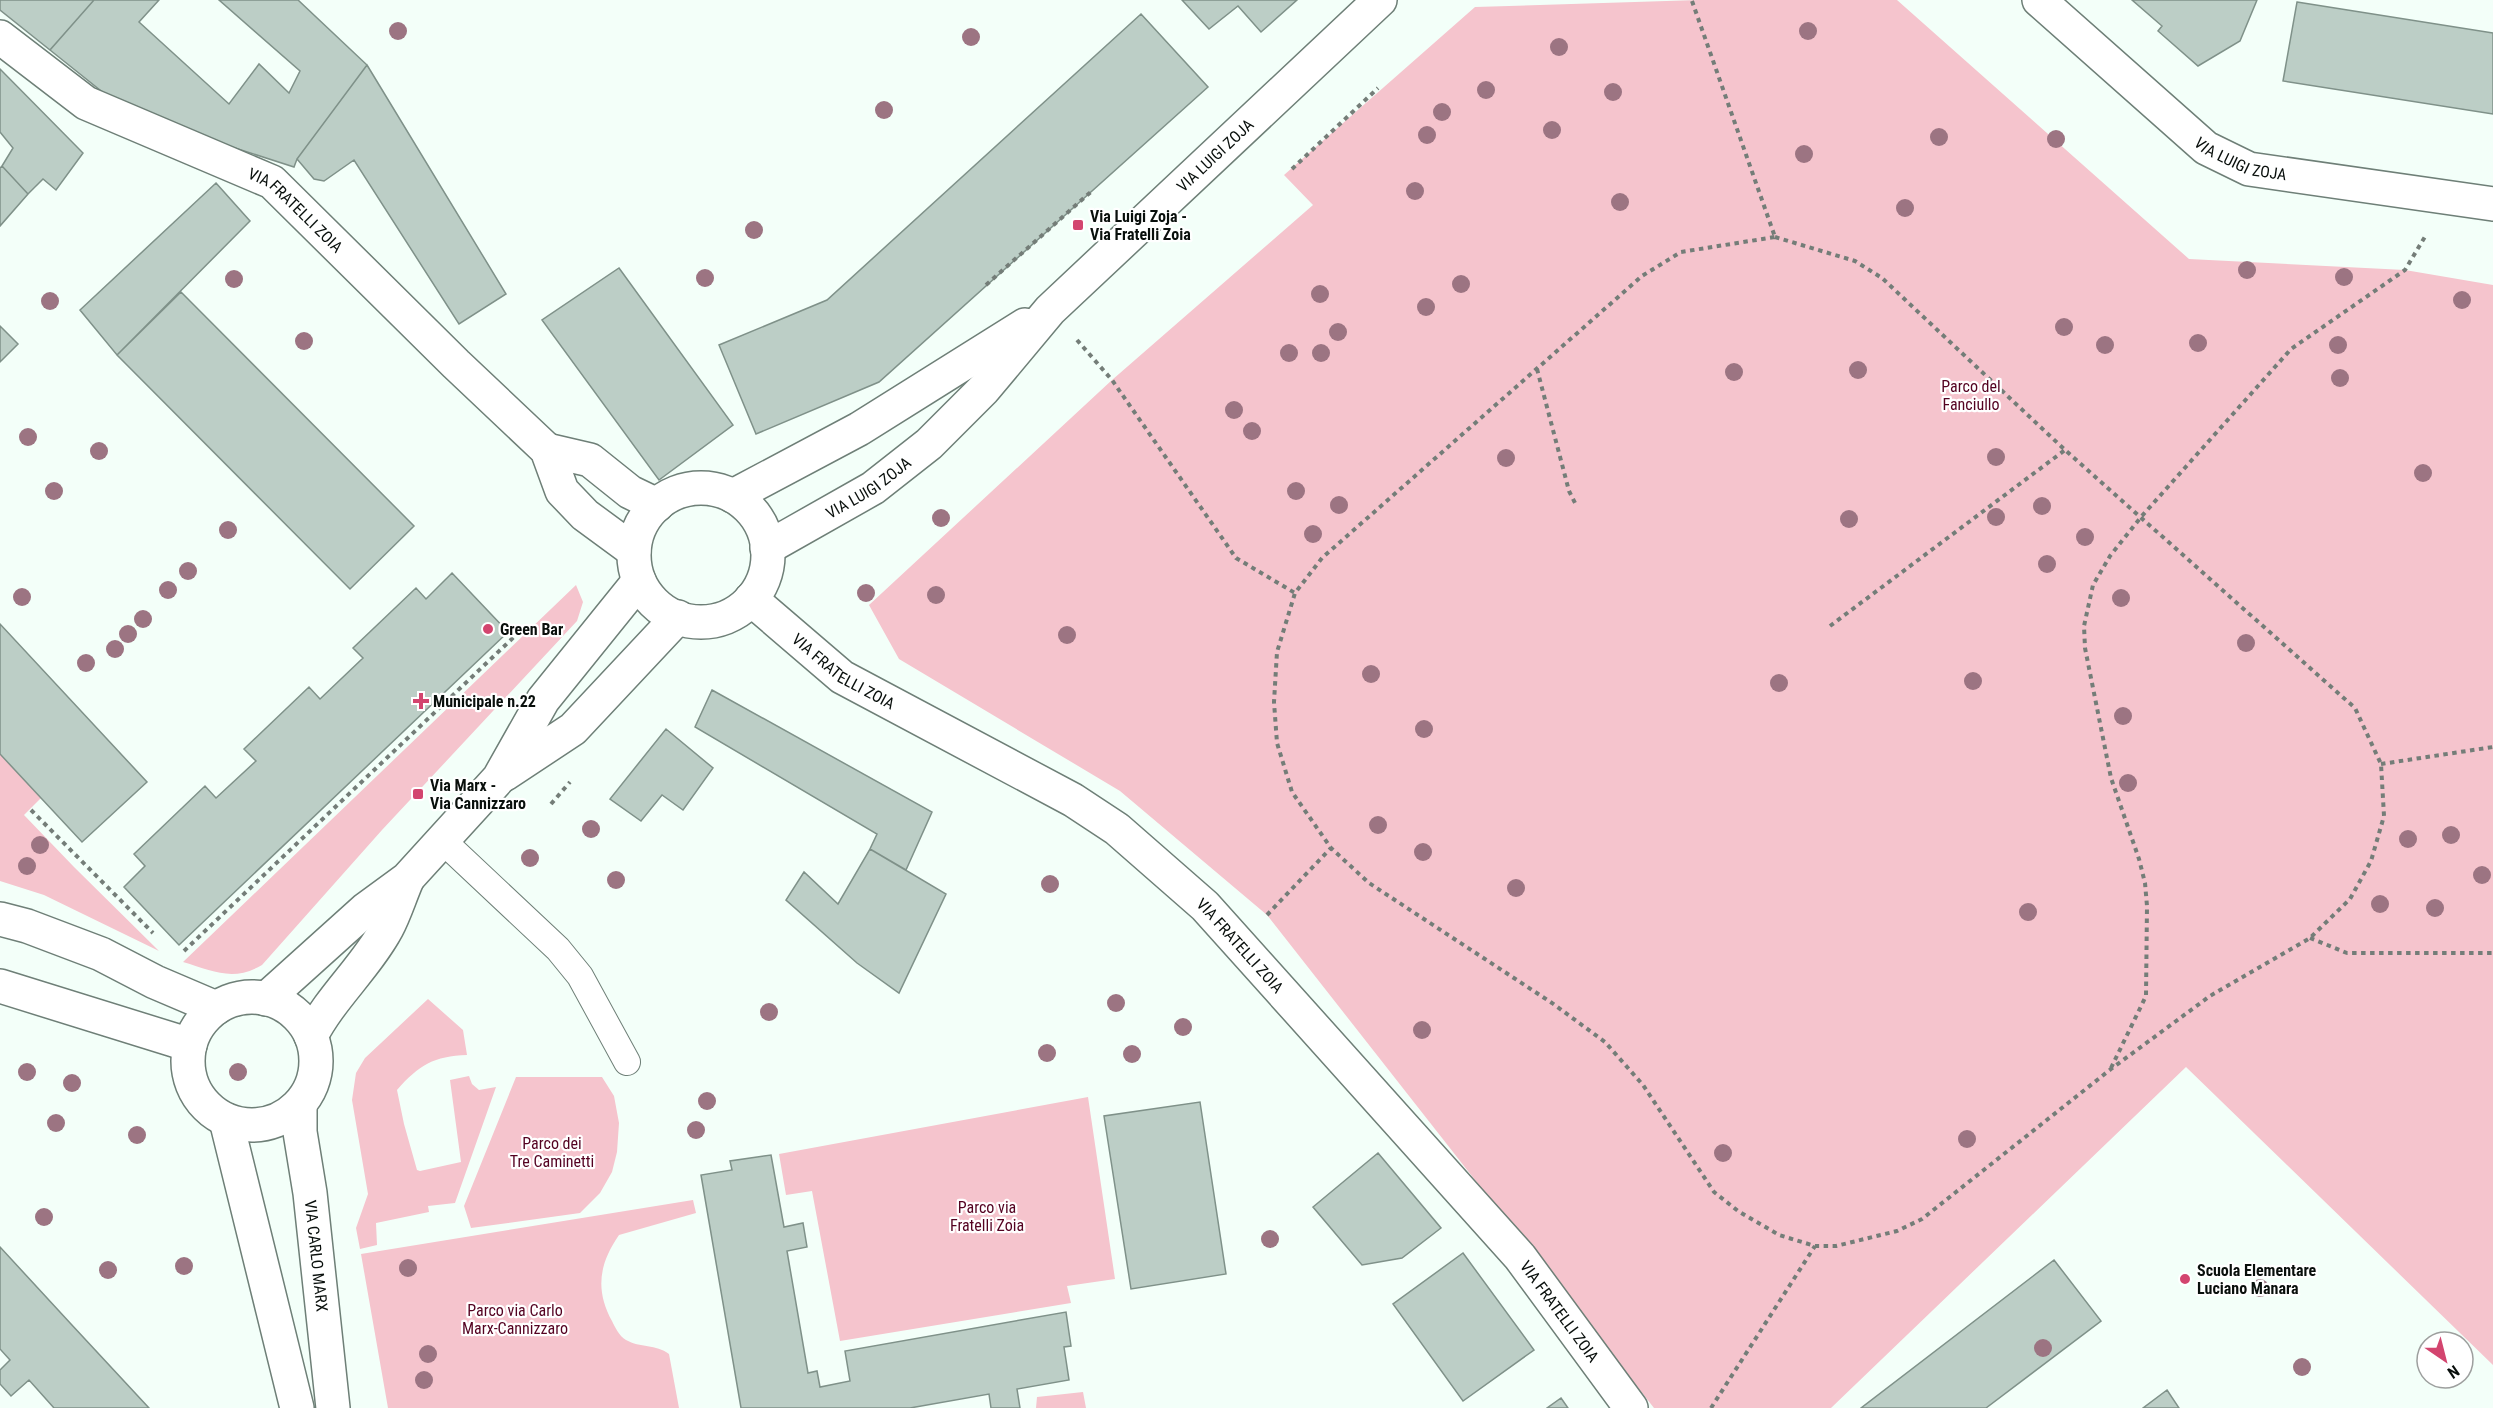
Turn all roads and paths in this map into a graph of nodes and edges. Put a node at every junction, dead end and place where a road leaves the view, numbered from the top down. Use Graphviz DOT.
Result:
graph roads {
  1 [pos="1380,0"];
  2 [pos="2039,0"];
  3 [pos="1692,1"];
  4 [pos="0,36"];
  5 [pos="1378,88"];
  6 [pos="1292,169"];
  7 [pos="1093,190"];
  8 [pos="2450,197"];
  9 [pos="2493,204"];
  10 [pos="1775,237"];
  11 [pos="986,285"];
  12 [pos="1050,310"];
  13 [pos="1537,369"];
  14 [pos="547,450"];
  15 [pos="2065,450"];
  16 [pos="733,496"];
  17 [pos="657,505"];
  18 [pos="1576,505"];
  19 [pos="2141,518"];
  20 [pos="767,548"];
  21 [pos="637,566"];
  22 [pos="1295,593"];
  23 [pos="751,599"];
  24 [pos="678,617"];
  25 [pos="1830,626"];
  26 [pos="516,635"];
  27 [pos="2493,747"];
  28 [pos="2381,765"];
  29 [pos="499,778"];
  30 [pos="31,810"];
  31 [pos="443,841"];
  32 [pos="1331,848"];
  33 [pos="407,879"];
  34 [pos="0,919"];
  35 [pos="1260,923"];
  36 [pos="2310,938"];
  37 [pos="161,941"];
  38 [pos="2493,953"];
  39 [pos="177,957"];
  40 [pos="0,986"];
  41 [pos="266,999"];
  42 [pos="216,1008"];
  43 [pos="311,1036"];
  44 [pos="190,1045"];
  45 [pos="627,1062"];
  46 [pos="2110,1068"];
  47 [pos="300,1104"];
  48 [pos="226,1120"];
  49 [pos="1815,1246"];
  50 [pos="297,1408"];
  51 [pos="333,1408"];
  52 [pos="1630,1408"];
  53 [pos="1711,1408"];
  1 -- 12 [label="street, VIA LUIGI ZOJA"];
  2 -- 8 [label="street, VIA LUIGI ZOJA"];
  3 -- 10 [label="path"];
  4 -- 14 [label="street, VIA FRATELLI ZOIA"];
  5 -- 6 [label="path"];
  7 -- 11 [label="path"];
  8 -- 9 [label="street, VIA LUIGI ZOJA"];
  8 -- 19 [label="path"];
  10 -- 13 [label="path"];
  10 -- 15 [label="path"];
  12 -- 16 [label="street, VIA LUIGI ZOJA"];
  12 -- 20 [label="street, VIA LUIGI ZOJA"];
  12 -- 22 [label="path"];
  13 -- 18 [label="path"];
  13 -- 22 [label="path"];
  14 -- 17 [label="street"];
  14 -- 21 [label="street, VIA FRATELLI ZOIA"];
  15 -- 19 [label="path"];
  15 -- 25 [label="path"];
  16 -- 17 [label="street"];
  16 -- 20 [label="street"];
  17 -- 21 [label="street"];
  19 -- 28 [label="path"];
  19 -- 46 [label="path"];
  20 -- 23 [label="street, VIA FRATELLI ZOIA"];
  21 -- 24 [label="street, VIA FRATELLI ZOIA"];
  21 -- 29 [label="street"];
  22 -- 32 [label="path"];
  23 -- 24 [label="street, VIA FRATELLI ZOIA"];
  23 -- 52 [label="street, VIA FRATELLI ZOIA"];
  24 -- 29 [label="street"];
  26 -- 39 [label="path"];
  27 -- 28 [label="path"];
  28 -- 36 [label="path"];
  29 -- 31 [label="street"];
  30 -- 37 [label="path"];
  31 -- 33 [label="street"];
  31 -- 45 [label="lane"];
  32 -- 35 [label="path"];
  32 -- 49 [label="path"];
  33 -- 41 [label="street"];
  33 -- 43 [label="street"];
  34 -- 42 [label="street"];
  36 -- 38 [label="path"];
  36 -- 46 [label="path"];
  40 -- 44 [label="street"];
  41 -- 42 [label="street, VIA CARLO MARX"];
  41 -- 43 [label="street"];
  42 -- 44 [label="street, VIA CARLO MARX"];
  43 -- 47 [label="street, VIA CARLO MARX"];
  44 -- 48 [label="street, VIA CARLO MARX"];
  46 -- 49 [label="path"];
  47 -- 48 [label="street, VIA CARLO MARX"];
  47 -- 51 [label="street, VIA CARLO MARX"];
  48 -- 50 [label="street"];
  49 -- 53 [label="path"];
}
